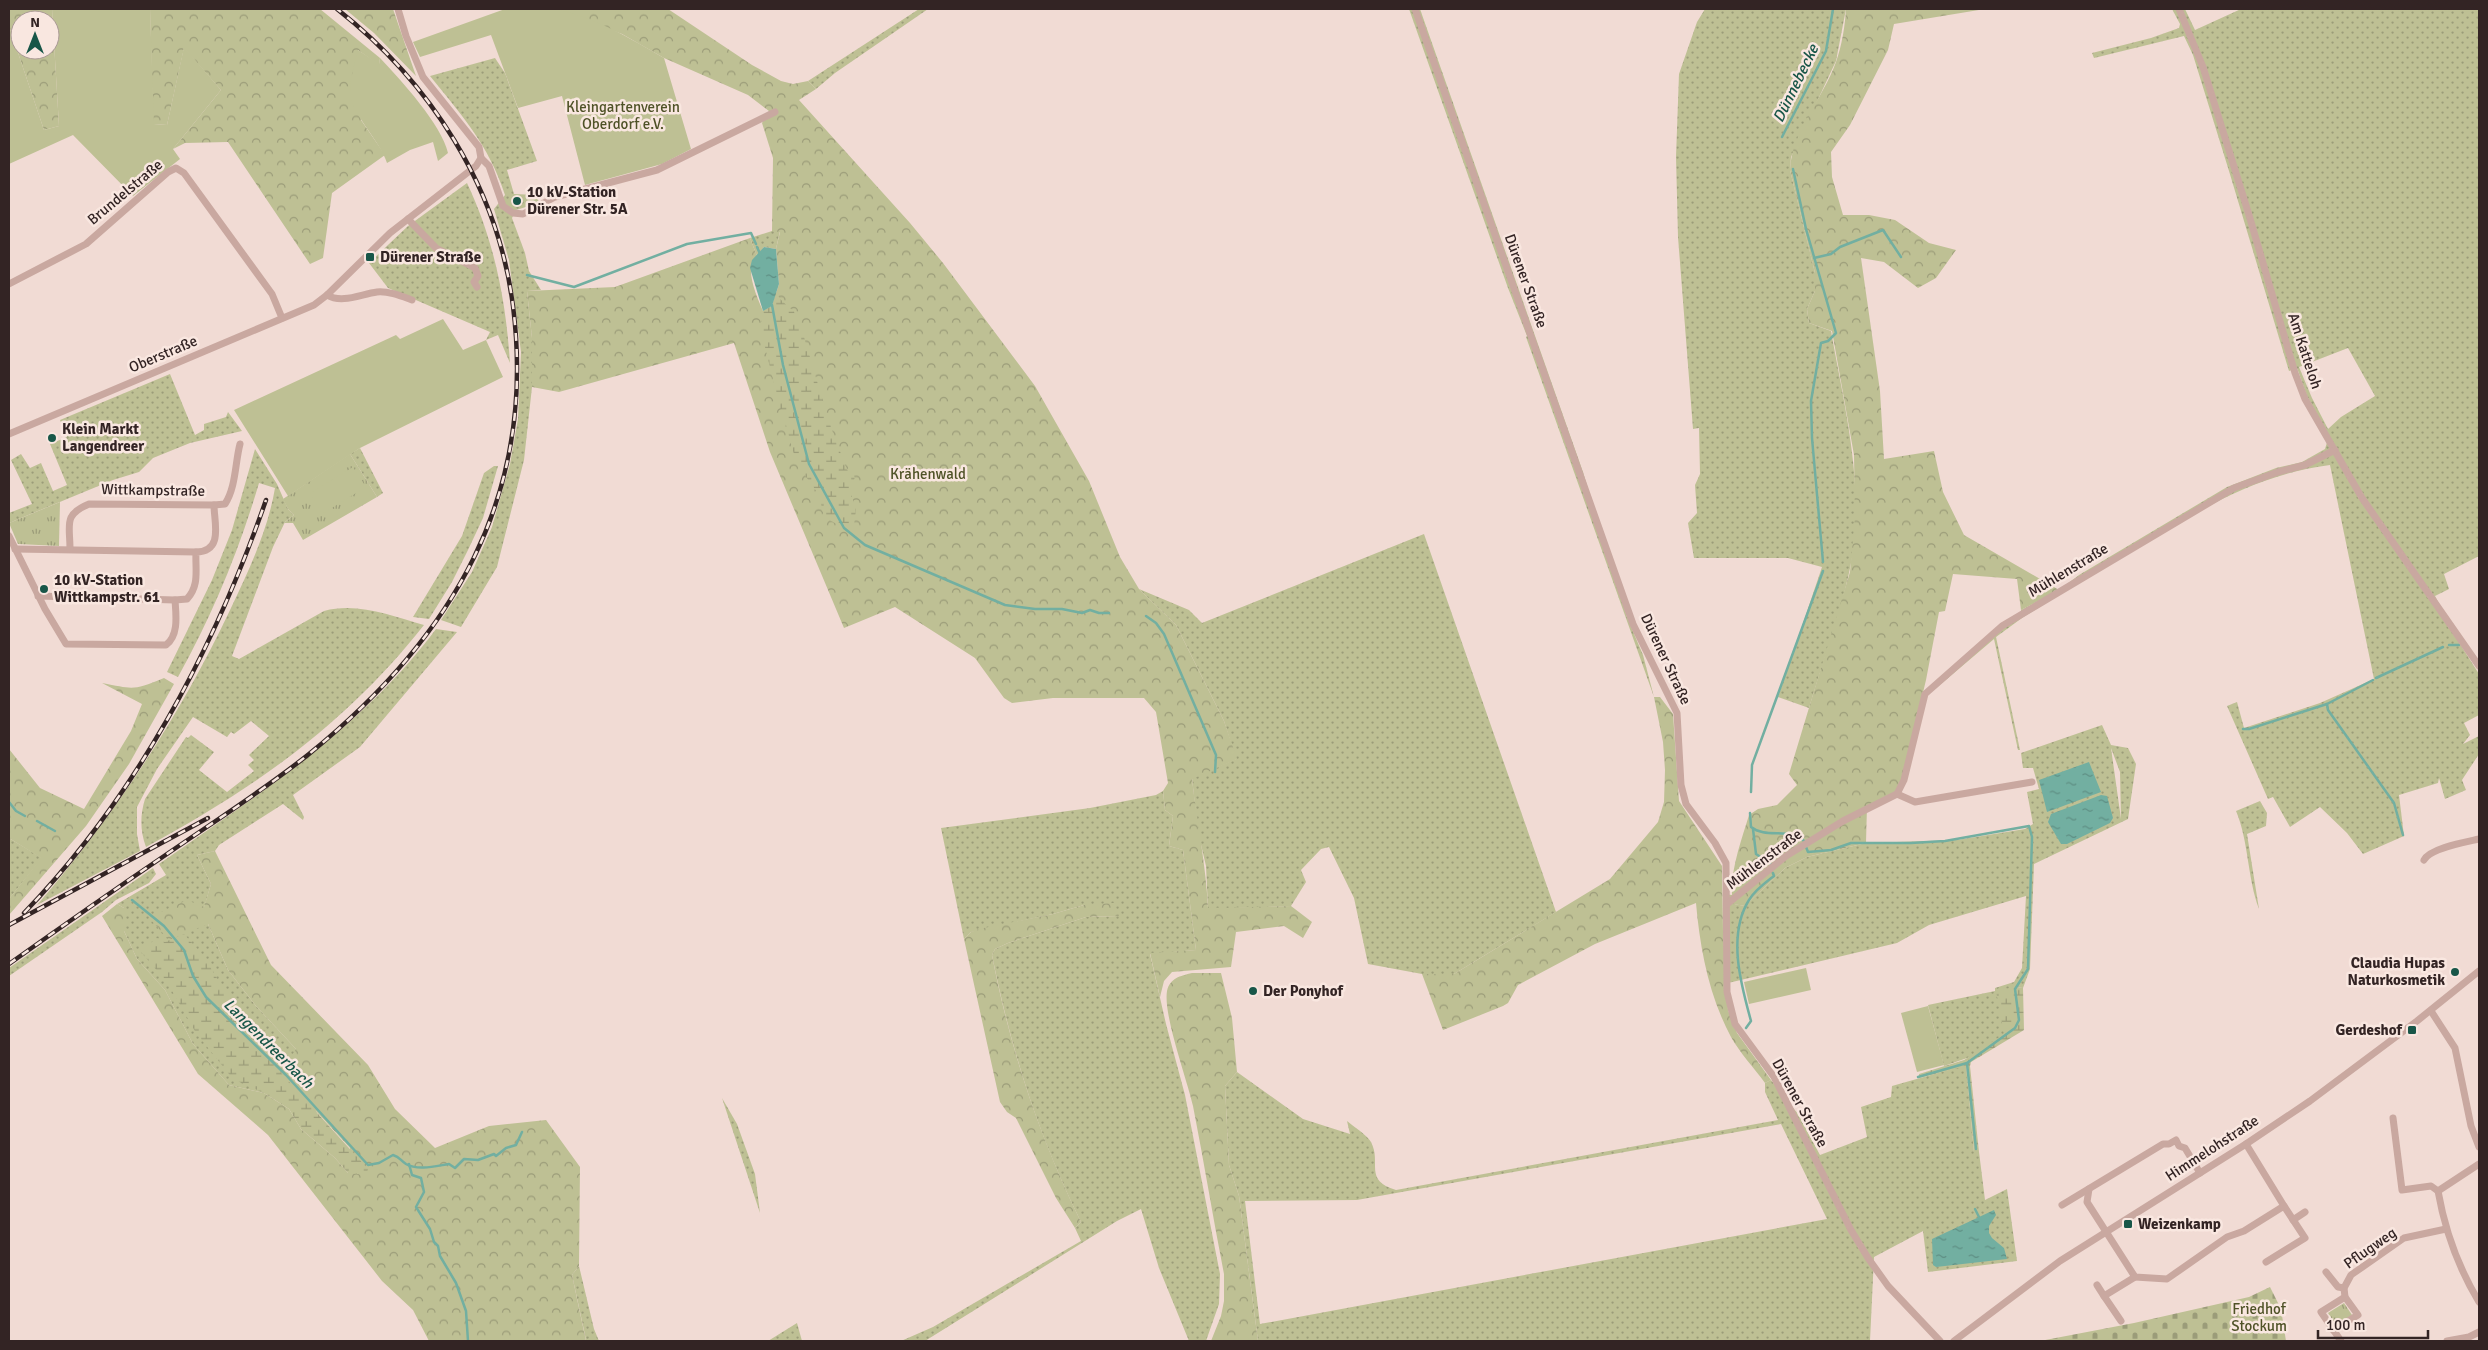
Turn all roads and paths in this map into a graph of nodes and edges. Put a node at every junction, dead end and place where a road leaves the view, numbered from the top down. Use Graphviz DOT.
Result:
graph roads {
  1 [pos="398,9"];
  2 [pos="1415,9"];
  3 [pos="2179,9"];
  4 [pos="775,112"];
  5 [pos="481,158"];
  6 [pos="408,219"];
  7 [pos="9,284"];
  8 [pos="477,287"];
  9 [pos="327,295"];
  10 [pos="412,300"];
  11 [pos="282,318"];
  12 [pos="9,434"];
  13 [pos="240,444"];
  14 [pos="2335,450"];
  15 [pos="214,505"];
  16 [pos="9,536"];
  17 [pos="15,549"];
  18 [pos="70,549"];
  19 [pos="196,552"];
  20 [pos="38,596"];
  21 [pos="175,600"];
  22 [pos="2479,666"];
  23 [pos="2032,782"];
  24 [pos="1897,794"];
  25 [pos="2479,839"];
  26 [pos="2424,860"];
  27 [pos="1727,904"];
  28 [pos="2479,971"];
  29 [pos="2430,1011"];
  30 [pos="2393,1118"];
  31 [pos="2246,1144"];
  32 [pos="2479,1147"];
  33 [pos="2479,1164"];
  34 [pos="2200,1173"];
  35 [pos="2089,1188"];
  36 [pos="2438,1191"];
  37 [pos="2062,1205"];
  38 [pos="2284,1206"];
  39 [pos="2305,1212"];
  40 [pos="2293,1220"];
  41 [pos="2446,1229"];
  42 [pos="2104,1232"];
  43 [pos="2266,1262"];
  44 [pos="2326,1272"];
  45 [pos="2135,1277"];
  46 [pos="2097,1285"];
  47 [pos="2344,1288"];
  48 [pos="2104,1296"];
  49 [pos="2345,1297"];
  50 [pos="2479,1302"];
  51 [pos="2121,1320"];
  52 [pos="2333,1330"];
  53 [pos="2479,1332"];
  54 [pos="1940,1341"];
  55 [pos="1954,1341"];
  56 [pos="2341,1341"];
  57 [pos="2447,1341"];
  1 -- 5 [label="street"];
  2 -- 27 [label="street, Dürener Straße"];
  3 -- 14 [label="street, Am Katteloh"];
  4 -- 5 [label="street"];
  5 -- 6 [label="street, Oberstraße"];
  6 -- 8 [label="street"];
  6 -- 9 [label="street, Oberstraße"];
  7 -- 11 [label="street, Brundelstraße"];
  9 -- 10 [label="street"];
  9 -- 11 [label="street, Oberstraße"];
  11 -- 12 [label="street, Oberstraße"];
  13 -- 15 [label="street, Wittkampstraße"];
  14 -- 22 [label="street, Am Katteloh"];
  14 -- 24 [label="street, Mühlenstraße"];
  15 -- 18 [label="street, Wittkampstraße"];
  15 -- 19 [label="street, Wittkampstraße"];
  16 -- 17 [label="street"];
  17 -- 18 [label="street"];
  17 -- 20 [label="street"];
  18 -- 19 [label="street"];
  19 -- 21 [label="street"];
  20 -- 21 [label="street"];
  20 -- 21 [label="street"];
  23 -- 24 [label="street"];
  24 -- 27 [label="street, Mühlenstraße"];
  25 -- 26 [label="street"];
  27 -- 54 [label="street, Dürener Straße"];
  28 -- 29 [label="street, Himmelohstraße"];
  29 -- 31 [label="street, Himmelohstraße"];
  29 -- 32 [label="street"];
  30 -- 36 [label="street"];
  31 -- 34 [label="street, Himmelohstraße"];
  31 -- 38 [label="street"];
  33 -- 36 [label="street"];
  34 -- 35 [label="street"];
  34 -- 42 [label="street, Himmelohstraße"];
  35 -- 37 [label="street"];
  35 -- 42 [label="street"];
  36 -- 41 [label="street"];
  38 -- 40 [label="street"];
  38 -- 45 [label="street"];
  39 -- 40 [label="street"];
  40 -- 43 [label="street"];
  41 -- 47 [label="street, Pflugweg"];
  41 -- 50 [label="street"];
  42 -- 45 [label="street"];
  42 -- 55 [label="street, Himmelohstraße"];
  44 -- 47 [label="street, Pflugweg"];
  45 -- 48 [label="street"];
  46 -- 48 [label="street"];
  47 -- 49 [label="street, Pflugweg"];
  48 -- 51 [label="street"];
  49 -- 52 [label="street"];
  49 -- 52 [label="street, Pflugweg"];
  52 -- 56 [label="street"];
  53 -- 57 [label="street"];
}
